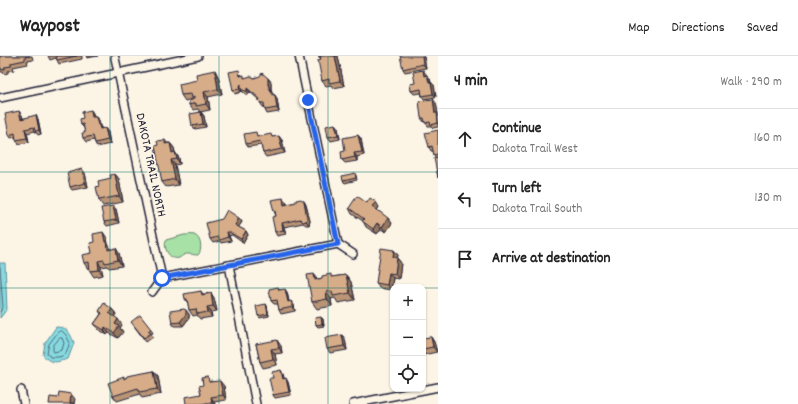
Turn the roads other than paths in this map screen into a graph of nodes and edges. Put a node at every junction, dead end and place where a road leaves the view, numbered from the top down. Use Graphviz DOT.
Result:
graph roads {
  1 [pos="198,56"];
  2 [pos="299,56"];
  3 [pos="115,58"];
  4 [pos="118,73"];
  5 [pos="0,98"];
  6 [pos="338,244"];
  7 [pos="353,254"];
  8 [pos="229,265"];
  9 [pos="162,278"];
  10 [pos="152,292"];
  11 [pos="438,387"];
  12 [pos="21,390"];
  13 [pos="24,404"];
  14 [pos="256,404"];
  15 [pos="353,404"];
  1 -- 4 [label="street"];
  2 -- 6 [label="street"];
  3 -- 4 [label="street, DAKOTA TRAIL NORTH"];
  4 -- 5 [label="street"];
  4 -- 9 [label="street, DAKOTA TRAIL NORTH"];
  6 -- 7 [label="street"];
  6 -- 8 [label="street"];
  8 -- 9 [label="street"];
  8 -- 14 [label="street"];
  9 -- 10 [label="street"];
  11 -- 15 [label="street"];
  12 -- 13 [label="street"];
}
